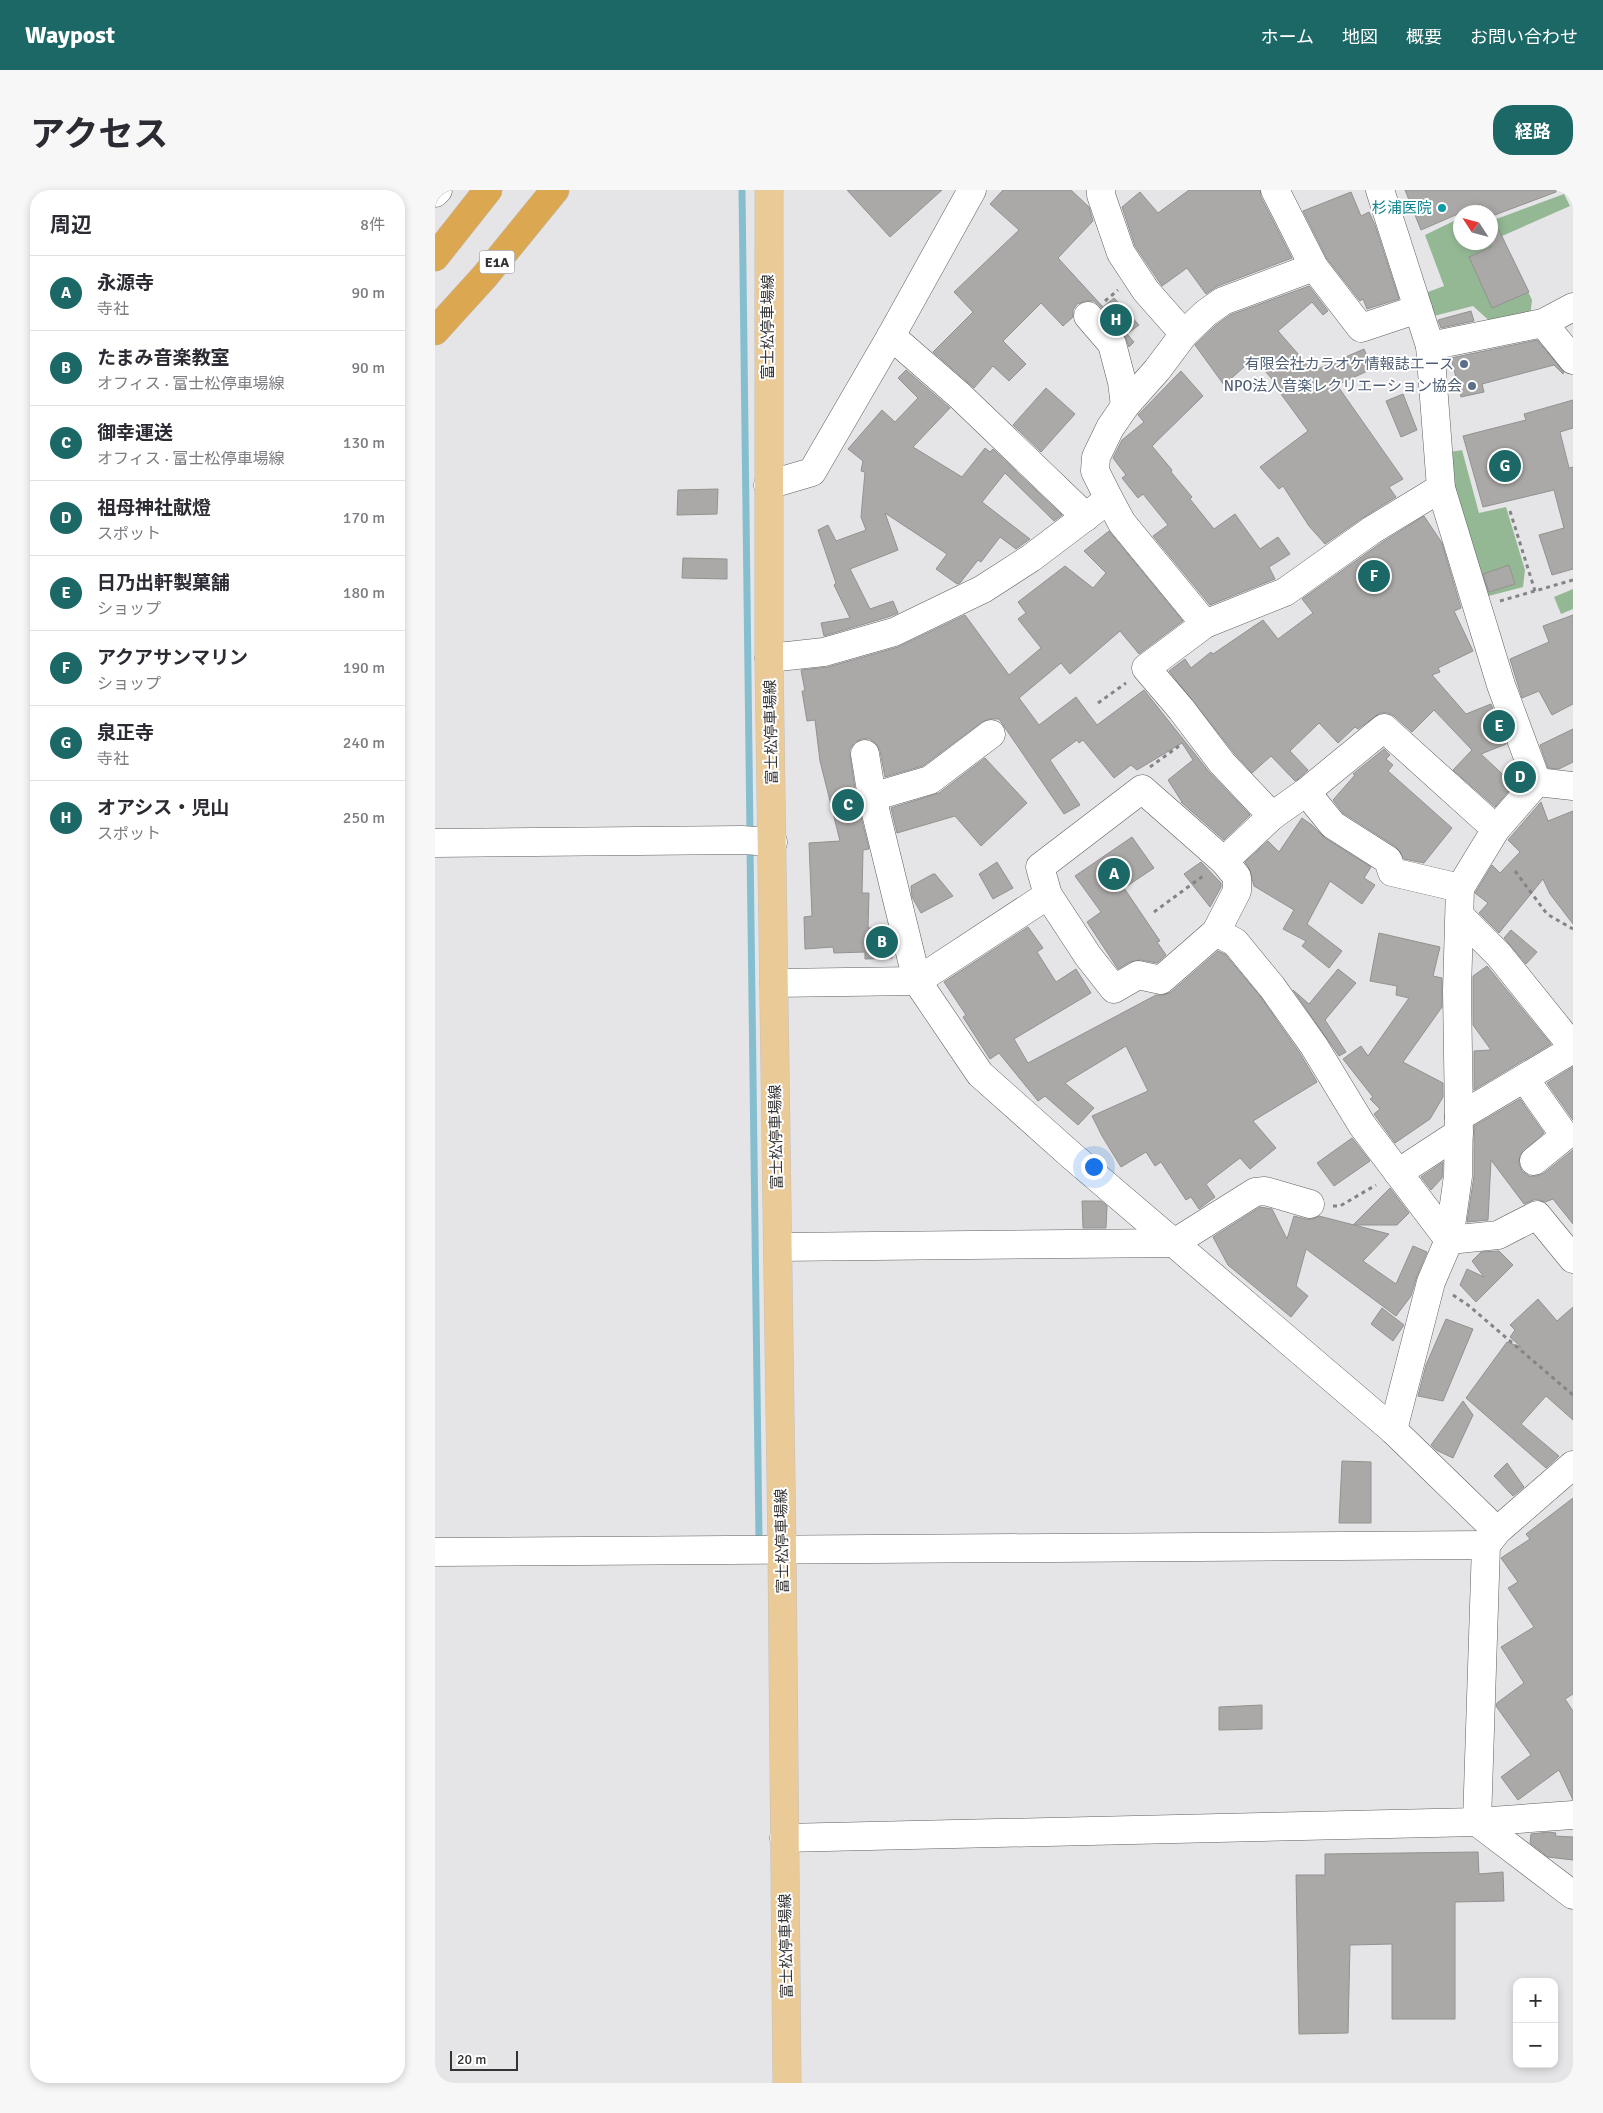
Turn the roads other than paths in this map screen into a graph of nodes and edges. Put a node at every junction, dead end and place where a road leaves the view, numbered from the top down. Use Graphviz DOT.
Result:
graph roads {
  1 [pos="438,190"];
  2 [pos="487,190"];
  3 [pos="555,190"];
  4 [pos="769,190"];
  5 [pos="972,190"];
  6 [pos="1101,190"];
  7 [pos="1275,190"];
  8 [pos="1380,190"];
  9 [pos="435,193"];
  10 [pos="435,257"];
  11 [pos="1315,267"];
  12 [pos="1573,307"];
  13 [pos="1418,309"];
  14 [pos="1088,316"];
  15 [pos="1543,324"];
  16 [pos="435,331"];
  17 [pos="1184,334"];
  18 [pos="891,336"];
  19 [pos="1430,346"];
  20 [pos="1573,360"];
  21 [pos="1125,406"];
  22 [pos="768,485"];
  23 [pos="1441,488"];
  24 [pos="1109,499"];
  25 [pos="1085,518"];
  26 [pos="1205,624"];
  27 [pos="769,658"];
  28 [pos="991,734"];
  29 [pos="865,754"];
  30 [pos="1537,782"];
  31 [pos="1573,786"];
  32 [pos="1306,792"];
  33 [pos="872,797"];
  34 [pos="1272,816"];
  35 [pos="1496,829"];
  36 [pos="759,841"];
  37 [pos="435,843"];
  38 [pos="1224,861"];
  39 [pos="1460,888"];
  40 [pos="1047,895"];
  41 [pos="1460,916"];
  42 [pos="1216,932"];
  43 [pos="917,981"];
  44 [pos="774,983"];
  45 [pos="1571,1038"];
  46 [pos="1525,1079"];
  47 [pos="1459,1125"];
  48 [pos="1534,1161"];
  49 [pos="1398,1173"];
  50 [pos="1310,1204"];
  51 [pos="1449,1240"];
  52 [pos="1174,1243"];
  53 [pos="778,1247"];
  54 [pos="1573,1259"];
  55 [pos="1393,1430"];
  56 [pos="1573,1465"];
  57 [pos="1491,1538"];
  58 [pos="782,1550"];
  59 [pos="435,1552"];
  60 [pos="1573,1815"];
  61 [pos="1477,1822"];
  62 [pos="784,1838"];
  63 [pos="1573,1895"];
  64 [pos="787,2083"];
  1 -- 9 [label="street"];
  2 -- 10 [label="highway"];
  3 -- 16 [label="highway, E1A"];
  4 -- 22 [label="main road, 富士松停車場線"];
  5 -- 18 [label="street"];
  6 -- 17 [label="street"];
  7 -- 11 [label="street"];
  8 -- 13 [label="street"];
  11 -- 13 [label="street"];
  11 -- 17 [label="street"];
  12 -- 15 [label="street"];
  13 -- 19 [label="street"];
  14 -- 21 [label="street"];
  15 -- 19 [label="street"];
  15 -- 20 [label="street"];
  17 -- 21 [label="street"];
  18 -- 22 [label="street"];
  18 -- 25 [label="street"];
  19 -- 23 [label="street"];
  21 -- 24 [label="street"];
  22 -- 27 [label="main road, 富士松停車場線"];
  23 -- 26 [label="street"];
  23 -- 30 [label="street"];
  24 -- 25 [label="street"];
  24 -- 26 [label="street"];
  25 -- 27 [label="street"];
  26 -- 34 [label="street"];
  27 -- 36 [label="main road, 富士松停車場線"];
  28 -- 33 [label="street"];
  29 -- 33 [label="street"];
  30 -- 31 [label="street"];
  30 -- 35 [label="street"];
  32 -- 34 [label="street"];
  32 -- 35 [label="street"];
  32 -- 39 [label="street"];
  33 -- 43 [label="street"];
  34 -- 38 [label="street"];
  35 -- 39 [label="street"];
  36 -- 37 [label="street"];
  36 -- 44 [label="main road, 富士松停車場線"];
  38 -- 40 [label="street"];
  38 -- 42 [label="street"];
  39 -- 41 [label="street"];
  40 -- 42 [label="street"];
  40 -- 43 [label="street"];
  41 -- 45 [label="street"];
  41 -- 47 [label="street"];
  42 -- 49 [label="street"];
  43 -- 44 [label="street"];
  43 -- 52 [label="street"];
  44 -- 53 [label="main road, 富士松停車場線"];
  45 -- 46 [label="street"];
  46 -- 47 [label="street"];
  46 -- 48 [label="street"];
  47 -- 49 [label="street"];
  47 -- 51 [label="street"];
  49 -- 51 [label="street"];
  50 -- 52 [label="street"];
  51 -- 54 [label="street"];
  51 -- 55 [label="street"];
  52 -- 53 [label="street"];
  52 -- 55 [label="street"];
  53 -- 58 [label="main road, 富士松停車場線"];
  55 -- 57 [label="street"];
  56 -- 57 [label="street"];
  57 -- 58 [label="street"];
  57 -- 61 [label="street"];
  58 -- 59 [label="street"];
  58 -- 62 [label="main road, 富士松停車場線"];
  60 -- 61 [label="street"];
  61 -- 62 [label="street"];
  61 -- 63 [label="street"];
  62 -- 64 [label="main road, 富士松停車場線"];
}
